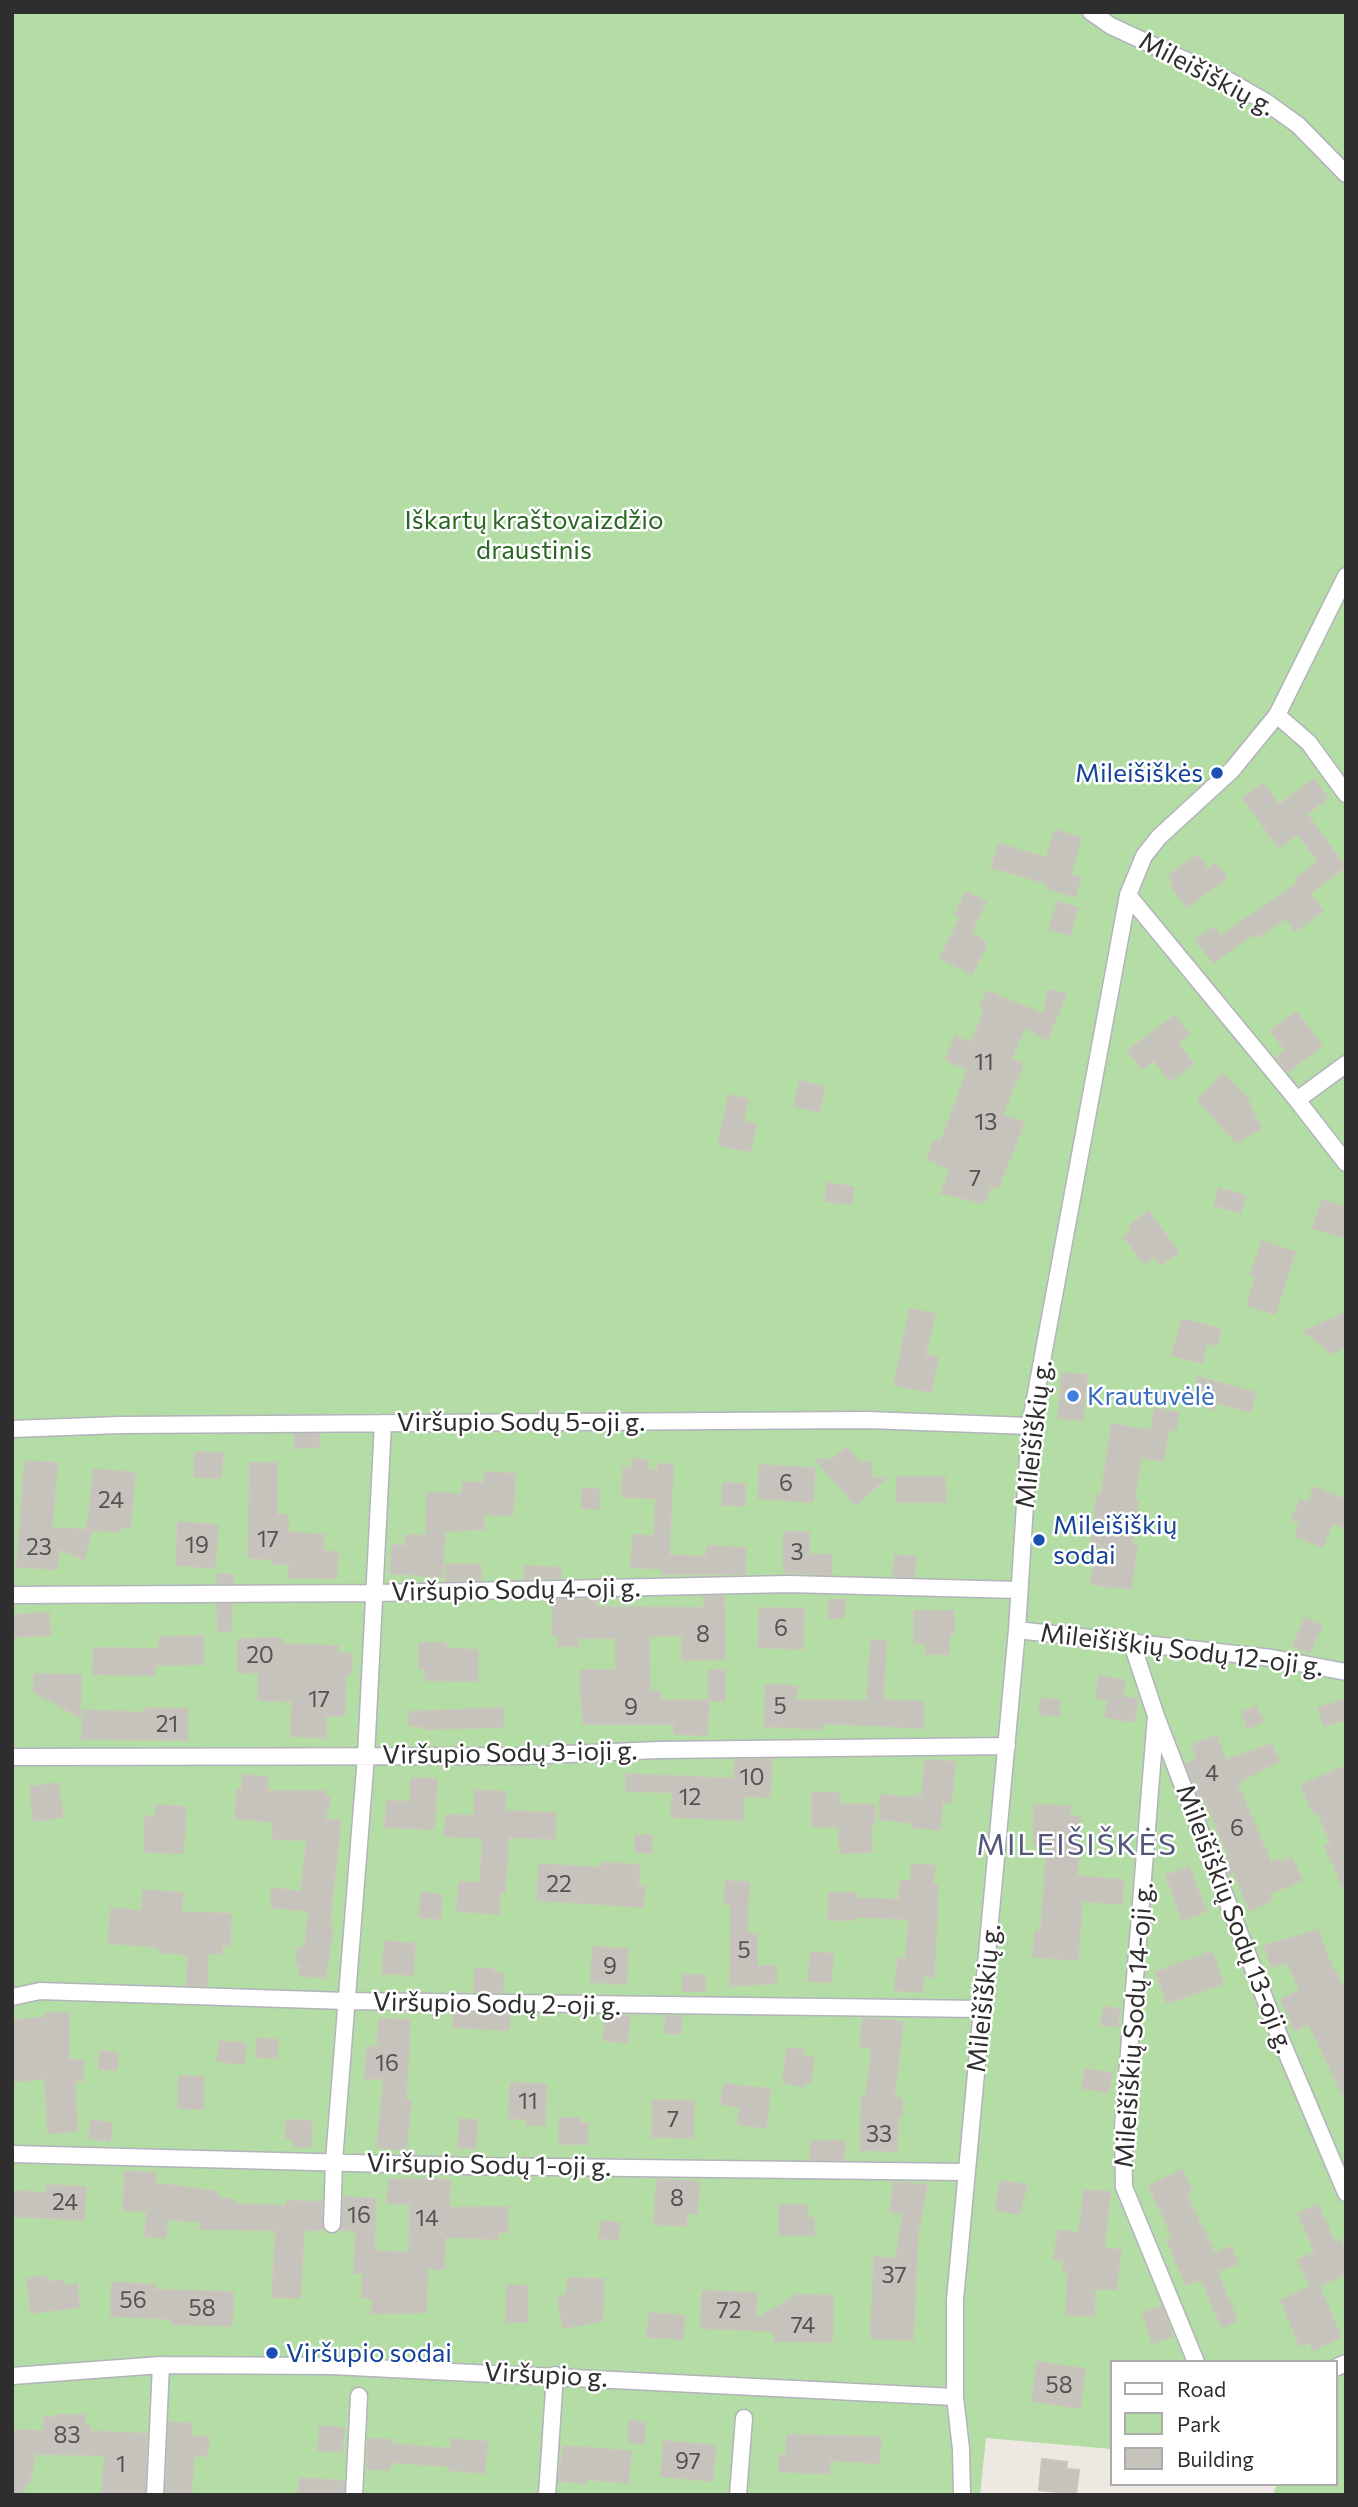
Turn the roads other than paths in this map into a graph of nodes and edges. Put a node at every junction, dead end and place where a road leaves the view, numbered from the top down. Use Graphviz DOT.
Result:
graph roads {
  1 [pos="1091,12"];
  2 [pos="1346,174"];
  3 [pos="1346,576"];
  4 [pos="1277,715"];
  5 [pos="1346,794"];
  6 [pos="1128,895"];
  7 [pos="1346,1064"];
  8 [pos="1297,1100"];
  9 [pos="1346,1163"];
  10 [pos="383,1423"];
  11 [pos="1030,1426"];
  12 [pos="12,1429"];
  13 [pos="1019,1590"];
  14 [pos="376,1593"];
  15 [pos="12,1595"];
  16 [pos="1017,1630"];
  17 [pos="1135,1642"];
  18 [pos="1346,1672"];
  19 [pos="1156,1716"];
  20 [pos="1007,1746"];
  21 [pos="366,1756"];
  22 [pos="12,1757"];
  23 [pos="12,1997"];
  24 [pos="345,2001"];
  25 [pos="984,2009"];
  26 [pos="12,2154"];
  27 [pos="334,2161"];
  28 [pos="966,2172"];
  29 [pos="1346,2193"];
  30 [pos="332,2224"];
  31 [pos="1195,2360"];
  32 [pos="161,2365"];
  33 [pos="555,2375"];
  34 [pos="12,2376"];
  35 [pos="359,2396"];
  36 [pos="955,2397"];
  37 [pos="744,2418"];
  38 [pos="155,2495"];
  39 [pos="354,2495"];
  40 [pos="547,2495"];
  41 [pos="738,2495"];
  42 [pos="962,2495"];
  1 -- 2 [label="street, Mileišiškių g."];
  3 -- 4 [label="street, Mileišiškių g."];
  4 -- 5 [label="street"];
  4 -- 6 [label="street, Mileišiškių g."];
  6 -- 8 [label="street"];
  6 -- 11 [label="street, Mileišiškių g."];
  7 -- 8 [label="street"];
  8 -- 9 [label="street"];
  10 -- 11 [label="street, Viršupio Sodų 5-oji g."];
  10 -- 12 [label="street, Viršupio Sodų 5-oji g."];
  10 -- 14 [label="street"];
  11 -- 13 [label="street, Mileišiškių g."];
  13 -- 14 [label="street, Viršupio Sodų 4-oji g."];
  13 -- 16 [label="street, Mileišiškių g."];
  14 -- 15 [label="street, Viršupio Sodų 4-oji g."];
  14 -- 21 [label="street"];
  16 -- 17 [label="street, Mileišiškių Sodų 12-oji g."];
  16 -- 20 [label="street, Mileišiškių g."];
  17 -- 18 [label="street, Mileišiškių Sodų 12-oji g."];
  17 -- 19 [label="street, Mileišiškių Sodų 13-oji g."];
  19 -- 29 [label="street, Mileišiškių Sodų 13-oji g."];
  19 -- 31 [label="street, Mileišiškių Sodų 14-oji g."];
  20 -- 21 [label="street, Viršupio Sodų 3-ioji g."];
  20 -- 25 [label="street, Mileišiškių g."];
  21 -- 22 [label="street, Viršupio Sodų 3-ioji g."];
  21 -- 24 [label="street"];
  23 -- 24 [label="street, Viršupio Sodų 2-oji g."];
  24 -- 25 [label="street, Viršupio Sodų 2-oji g."];
  24 -- 27 [label="street"];
  25 -- 28 [label="street, Mileišiškių g."];
  26 -- 27 [label="street, Viršupio Sodų 1-oji g."];
  27 -- 28 [label="street, Viršupio Sodų 1-oji g."];
  27 -- 30 [label="street"];
  28 -- 36 [label="street, Mileišiškių g."];
  32 -- 33 [label="street, Viršupio g."];
  32 -- 34 [label="street, Viršupio g."];
  32 -- 38 [label="street"];
  33 -- 36 [label="street, Viršupio g."];
  33 -- 40 [label="street"];
  35 -- 39 [label="street"];
  36 -- 42 [label="street, Mileišiškių g."];
  37 -- 41 [label="street"];
}
